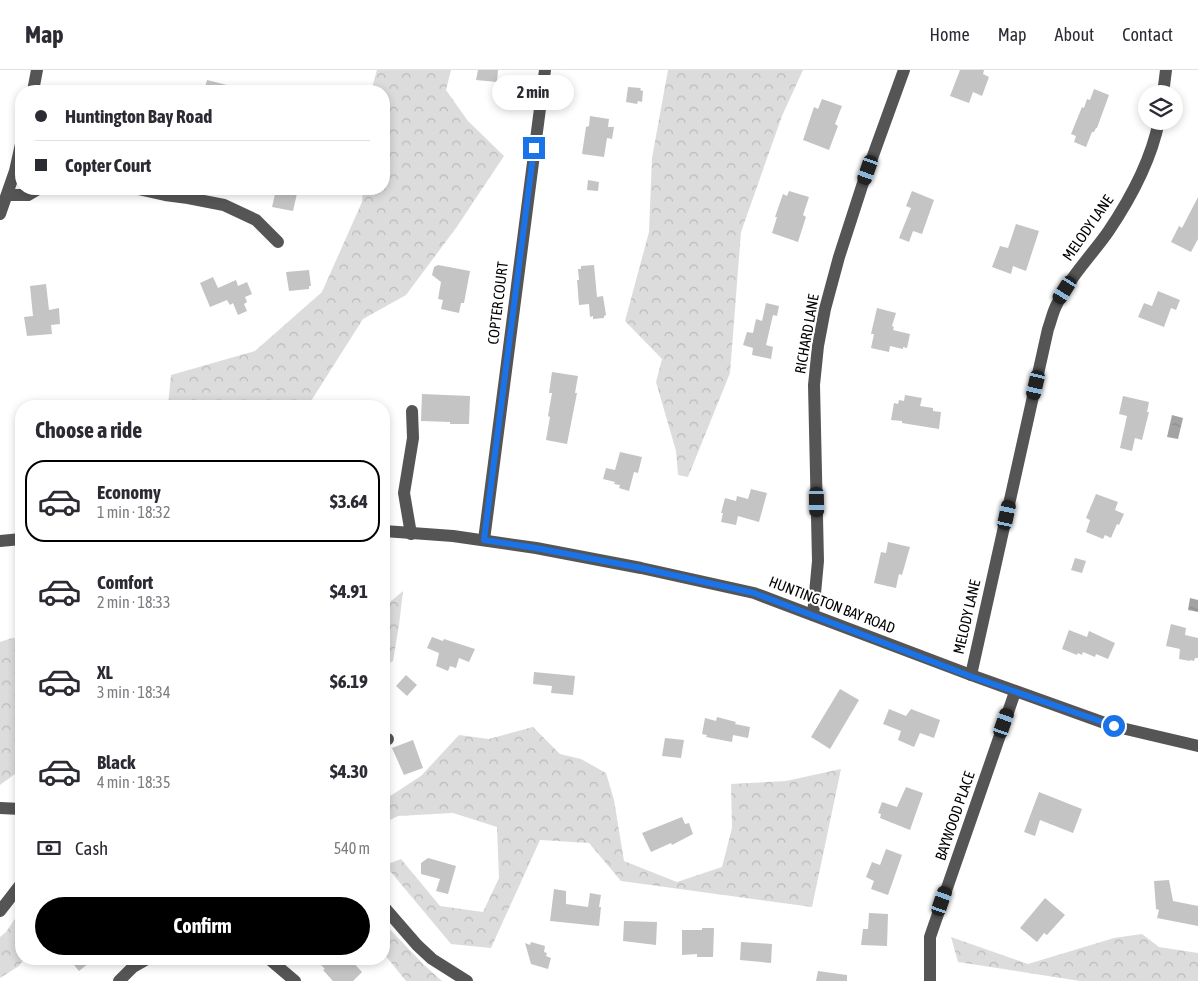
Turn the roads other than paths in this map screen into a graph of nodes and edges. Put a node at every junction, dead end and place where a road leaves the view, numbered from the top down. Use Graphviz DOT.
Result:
graph roads {
  1 [pos="37,70"];
  2 [pos="544,70"];
  3 [pos="904,70"];
  4 [pos="1166,70"];
  5 [pos="33,85"];
  6 [pos="1165,85"];
  7 [pos="1157,130"];
  8 [pos="15,170"];
  9 [pos="7,195"];
  10 [pos="15,195"];
  11 [pos="15,195"];
  12 [pos="28,195"];
  13 [pos="165,195"];
  14 [pos="0,214"];
  15 [pos="278,242"];
  16 [pos="412,411"];
  17 [pos="390,532"];
  18 [pos="411,534"];
  19 [pos="15,540"];
  20 [pos="484,540"];
  21 [pos="0,541"];
  22 [pos="814,615"];
  23 [pos="970,676"];
  24 [pos="1015,692"];
  25 [pos="1198,746"];
  26 [pos="0,808"];
  27 [pos="15,809"];
  28 [pos="15,892"];
  29 [pos="0,911"];
  30 [pos="390,913"];
  31 [pos="136,965"];
  32 [pos="276,965"];
  33 [pos="119,981"];
  34 [pos="295,981"];
  35 [pos="467,981"];
  36 [pos="930,981"];
  1 -- 5 [label="street"];
  2 -- 20 [label="street, COPTER COURT"];
  3 -- 22 [label="street, RICHARD LANE"];
  4 -- 6 [label="street"];
  7 -- 23 [label="street, MELODY LANE"];
  8 -- 9 [label="street"];
  9 -- 10 [label="street"];
  9 -- 14 [label="street"];
  11 -- 12 [label="street"];
  13 -- 15 [label="street"];
  16 -- 18 [label="street"];
  17 -- 18 [label="street, HUNTINGTON BAY ROAD"];
  18 -- 20 [label="street, HUNTINGTON BAY ROAD"];
  19 -- 21 [label="street"];
  20 -- 22 [label="street, HUNTINGTON BAY ROAD"];
  22 -- 23 [label="street, HUNTINGTON BAY ROAD"];
  23 -- 24 [label="street, HUNTINGTON BAY ROAD"];
  24 -- 25 [label="street, HUNTINGTON BAY ROAD"];
  24 -- 36 [label="street, BAYWOOD PLACE"];
  26 -- 27 [label="street"];
  28 -- 29 [label="street"];
  30 -- 35 [label="street"];
  31 -- 33 [label="street"];
  32 -- 34 [label="street"];
}
